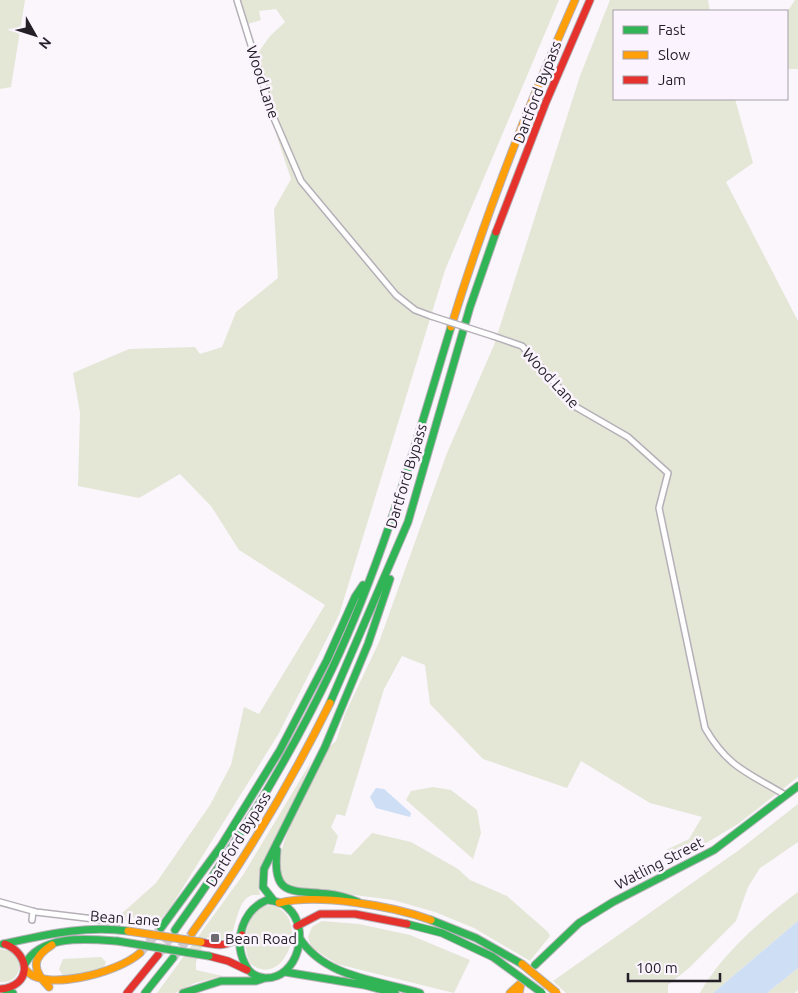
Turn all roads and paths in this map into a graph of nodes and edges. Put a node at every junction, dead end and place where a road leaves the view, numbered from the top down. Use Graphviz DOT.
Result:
graph roads {
  1 [pos="237,0"];
  2 [pos="574,0"];
  3 [pos="590,0"];
  4 [pos="408,522"];
  5 [pos="372,573"];
  6 [pos="798,786"];
  7 [pos="785,795"];
  8 [pos="277,845"];
  9 [pos="0,902"];
  10 [pos="277,902"];
  11 [pos="358,902"];
  12 [pos="34,911"];
  13 [pos="118,914"];
  14 [pos="32,920"];
  15 [pos="297,926"];
  16 [pos="160,928"];
  17 [pos="175,930"];
  18 [pos="192,933"];
  19 [pos="242,935"];
  20 [pos="2,944"];
  21 [pos="52,945"];
  22 [pos="140,953"];
  23 [pos="158,955"];
  24 [pos="173,958"];
  25 [pos="535,965"];
  26 [pos="25,966"];
  27 [pos="249,972"];
  28 [pos="285,972"];
  29 [pos="114,976"];
  30 [pos="265,978"];
  31 [pos="3,990"];
  32 [pos="13,993"];
  33 [pos="127,993"];
  34 [pos="145,993"];
  35 [pos="183,993"];
  36 [pos="395,993"];
  37 [pos="420,993"];
  38 [pos="510,993"];
  39 [pos="519,993"];
  40 [pos="542,993"];
  41 [pos="557,993"];
  1 -- 7 [label="street, Wood Lane, bridge"];
  2 -- 5 [label="main road, Dartford Bypass"];
  3 -- 4 [label="main road, Dartford Bypass"];
  4 -- 8 [label="main road"];
  4 -- 18 [label="main road, Dartford Bypass"];
  5 -- 16 [label="main road"];
  5 -- 17 [label="main road, Dartford Bypass"];
  6 -- 7 [label="main road, Watling Street"];
  7 -- 25 [label="main road, Watling Street"];
  8 -- 10 [label="main road"];
  8 -- 11 [label="main road"];
  9 -- 12 [label="street, Bean Lane"];
  10 -- 11 [label="main road"];
  10 -- 15 [label="main road"];
  10 -- 19 [label="main road"];
  11 -- 41 [label="main road, bridge"];
  12 -- 13 [label="street, Bean Lane"];
  12 -- 14 [label="street"];
  15 -- 28 [label="main road"];
  15 -- 37 [label="main road"];
  15 -- 40 [label="main road, bridge"];
  19 -- 20 [label="main road, Bean Lane, bridge"];
  19 -- 27 [label="main road"];
  20 -- 26 [label="main road"];
  21 -- 26 [label="main road, Bean Lane"];
  21 -- 26 [label="main road"];
  21 -- 27 [label="main road, Bean Lane, bridge"];
  22 -- 29 [label="main road"];
  23 -- 33 [label="main road"];
  24 -- 34 [label="main road"];
  26 -- 31 [label="main road, Bean Lane"];
  27 -- 30 [label="main road"];
  28 -- 30 [label="main road"];
  28 -- 36 [label="main road"];
  30 -- 35 [label="main road"];
  31 -- 32 [label="main road"];
  38 -- 39 [label="main road"];
}
